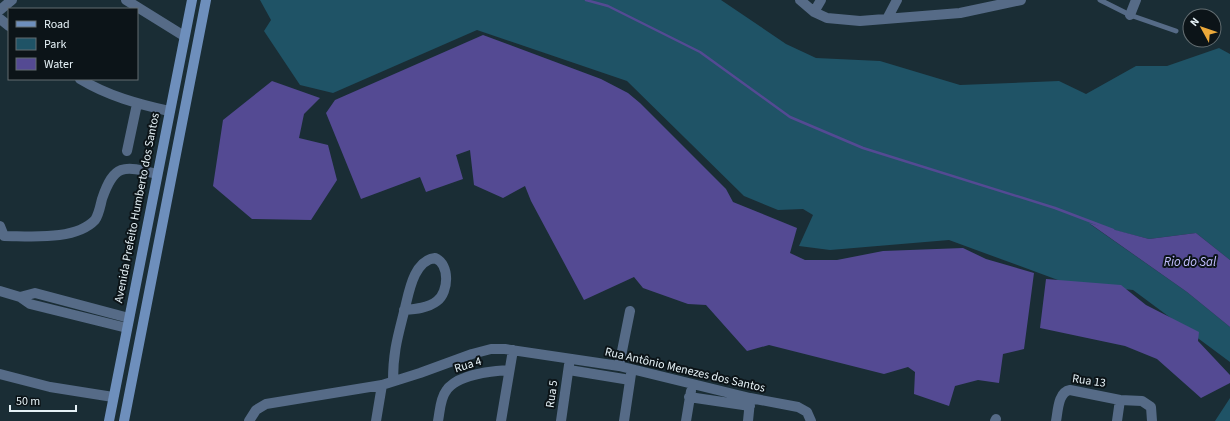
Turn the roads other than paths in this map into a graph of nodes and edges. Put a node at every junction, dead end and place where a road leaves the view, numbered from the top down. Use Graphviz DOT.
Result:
graph roads {
  1 [pos="12,0"];
  2 [pos="126,0"];
  3 [pos="192,0"];
  4 [pos="206,0"];
  5 [pos="800,0"];
  6 [pos="821,0"];
  7 [pos="897,0"];
  8 [pos="1021,0"];
  9 [pos="1100,0"];
  10 [pos="1136,0"];
  11 [pos="0,10"];
  12 [pos="814,12"];
  13 [pos="1130,15"];
  14 [pos="888,18"];
  15 [pos="0,19"];
  16 [pos="8,25"];
  17 [pos="1176,31"];
  18 [pos="184,36"];
  19 [pos="82,80"];
  20 [pos="137,104"];
  21 [pos="169,111"];
  22 [pos="127,151"];
  23 [pos="157,174"];
  24 [pos="0,226"];
  25 [pos="0,292"];
  26 [pos="134,294"];
  27 [pos="148,296"];
  28 [pos="404,310"];
  29 [pos="630,311"];
  30 [pos="128,323"];
  31 [pos="513,350"];
  32 [pos="570,359"];
  33 [pos="619,366"];
  34 [pos="632,369"];
  35 [pos="509,370"];
  36 [pos="569,370"];
  37 [pos="0,374"];
  38 [pos="630,380"];
  39 [pos="393,381"];
  40 [pos="382,385"];
  41 [pos="692,385"];
  42 [pos="113,397"];
  43 [pos="690,397"];
  44 [pos="1120,400"];
  45 [pos="750,402"];
  46 [pos="109,421"];
  47 [pos="124,421"];
  48 [pos="249,421"];
  49 [pos="376,421"];
  50 [pos="438,421"];
  51 [pos="501,421"];
  52 [pos="561,421"];
  53 [pos="624,421"];
  54 [pos="686,421"];
  55 [pos="748,421"];
  56 [pos="811,421"];
  57 [pos="1056,421"];
  58 [pos="1117,421"];
  59 [pos="1152,421"];
  1 -- 11 [label="street"];
  2 -- 18 [label="street"];
  3 -- 18 [label="street, Avenida Prefeito Humberto dos Santos"];
  4 -- 27 [label="street"];
  5 -- 12 [label="street"];
  6 -- 12 [label="street"];
  7 -- 14 [label="street"];
  8 -- 14 [label="street"];
  9 -- 13 [label="lane"];
  10 -- 13 [label="street"];
  12 -- 14 [label="street"];
  13 -- 17 [label="lane"];
  15 -- 16 [label="street"];
  18 -- 21 [label="street, Avenida Prefeito Humberto dos Santos"];
  19 -- 20 [label="street"];
  20 -- 21 [label="street"];
  20 -- 22 [label="street"];
  21 -- 23 [label="street, Avenida Prefeito Humberto dos Santos"];
  23 -- 24 [label="street"];
  23 -- 26 [label="street, Avenida Prefeito Humberto dos Santos"];
  25 -- 30 [label="street"];
  26 -- 27 [label="street"];
  26 -- 30 [label="street, Avenida Prefeito Humberto dos Santos"];
  27 -- 47 [label="street"];
  28 -- 28 [label="street"];
  28 -- 39 [label="street"];
  29 -- 33 [label="street"];
  30 -- 42 [label="street, Avenida Prefeito Humberto dos Santos"];
  31 -- 32 [label="street, Rua Antônio Menezes dos Santos"];
  31 -- 35 [label="street"];
  31 -- 39 [label="street, Rua Antônio Menezes dos Santos"];
  32 -- 33 [label="street, Rua Antônio Menezes dos Santos"];
  32 -- 36 [label="street, Rua 5"];
  33 -- 34 [label="street, Rua Antônio Menezes dos Santos"];
  34 -- 38 [label="street"];
  34 -- 41 [label="street, Rua Antônio Menezes dos Santos"];
  35 -- 50 [label="street, Rua 4"];
  35 -- 51 [label="street"];
  36 -- 38 [label="street, Rua 5"];
  36 -- 52 [label="street, Rua 5"];
  37 -- 42 [label="street"];
  38 -- 53 [label="street"];
  39 -- 40 [label="street, Rua Antônio Menezes dos Santos"];
  40 -- 48 [label="street, Rua Antônio Menezes dos Santos"];
  40 -- 49 [label="street"];
  41 -- 43 [label="street"];
  41 -- 45 [label="street, Rua Antônio Menezes dos Santos"];
  42 -- 46 [label="street, Avenida Prefeito Humberto dos Santos"];
  43 -- 45 [label="street"];
  43 -- 54 [label="street"];
  44 -- 57 [label="street, Rua 13"];
  44 -- 58 [label="street"];
  44 -- 59 [label="street"];
  45 -- 55 [label="street"];
  45 -- 56 [label="street, Rua Antônio Menezes dos Santos"];
}
